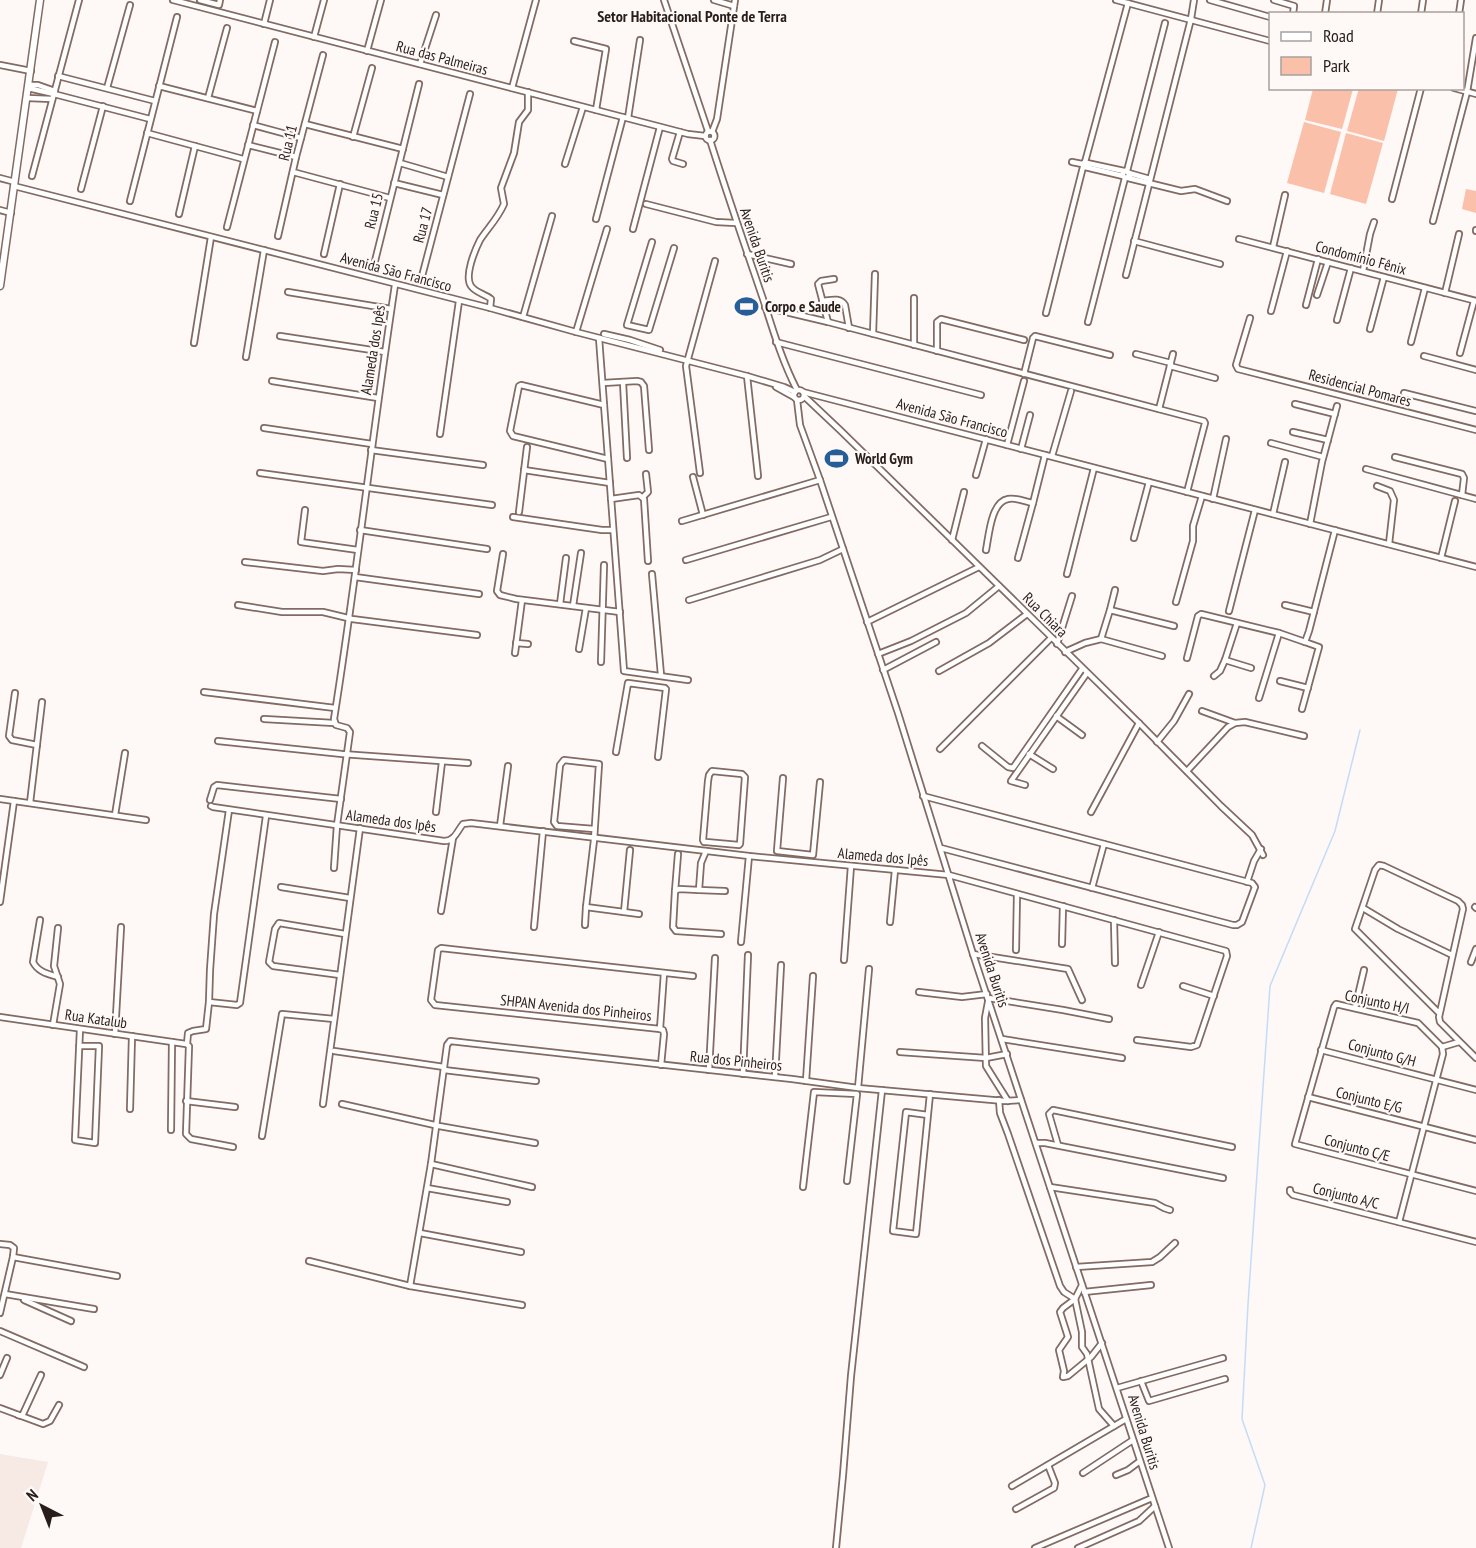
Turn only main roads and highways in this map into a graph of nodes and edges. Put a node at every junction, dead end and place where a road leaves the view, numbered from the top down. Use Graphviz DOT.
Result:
graph roads {
  1 [pos="40,0"];
  2 [pos="0,286"];
  1 -- 2 [label="main road"];
}
